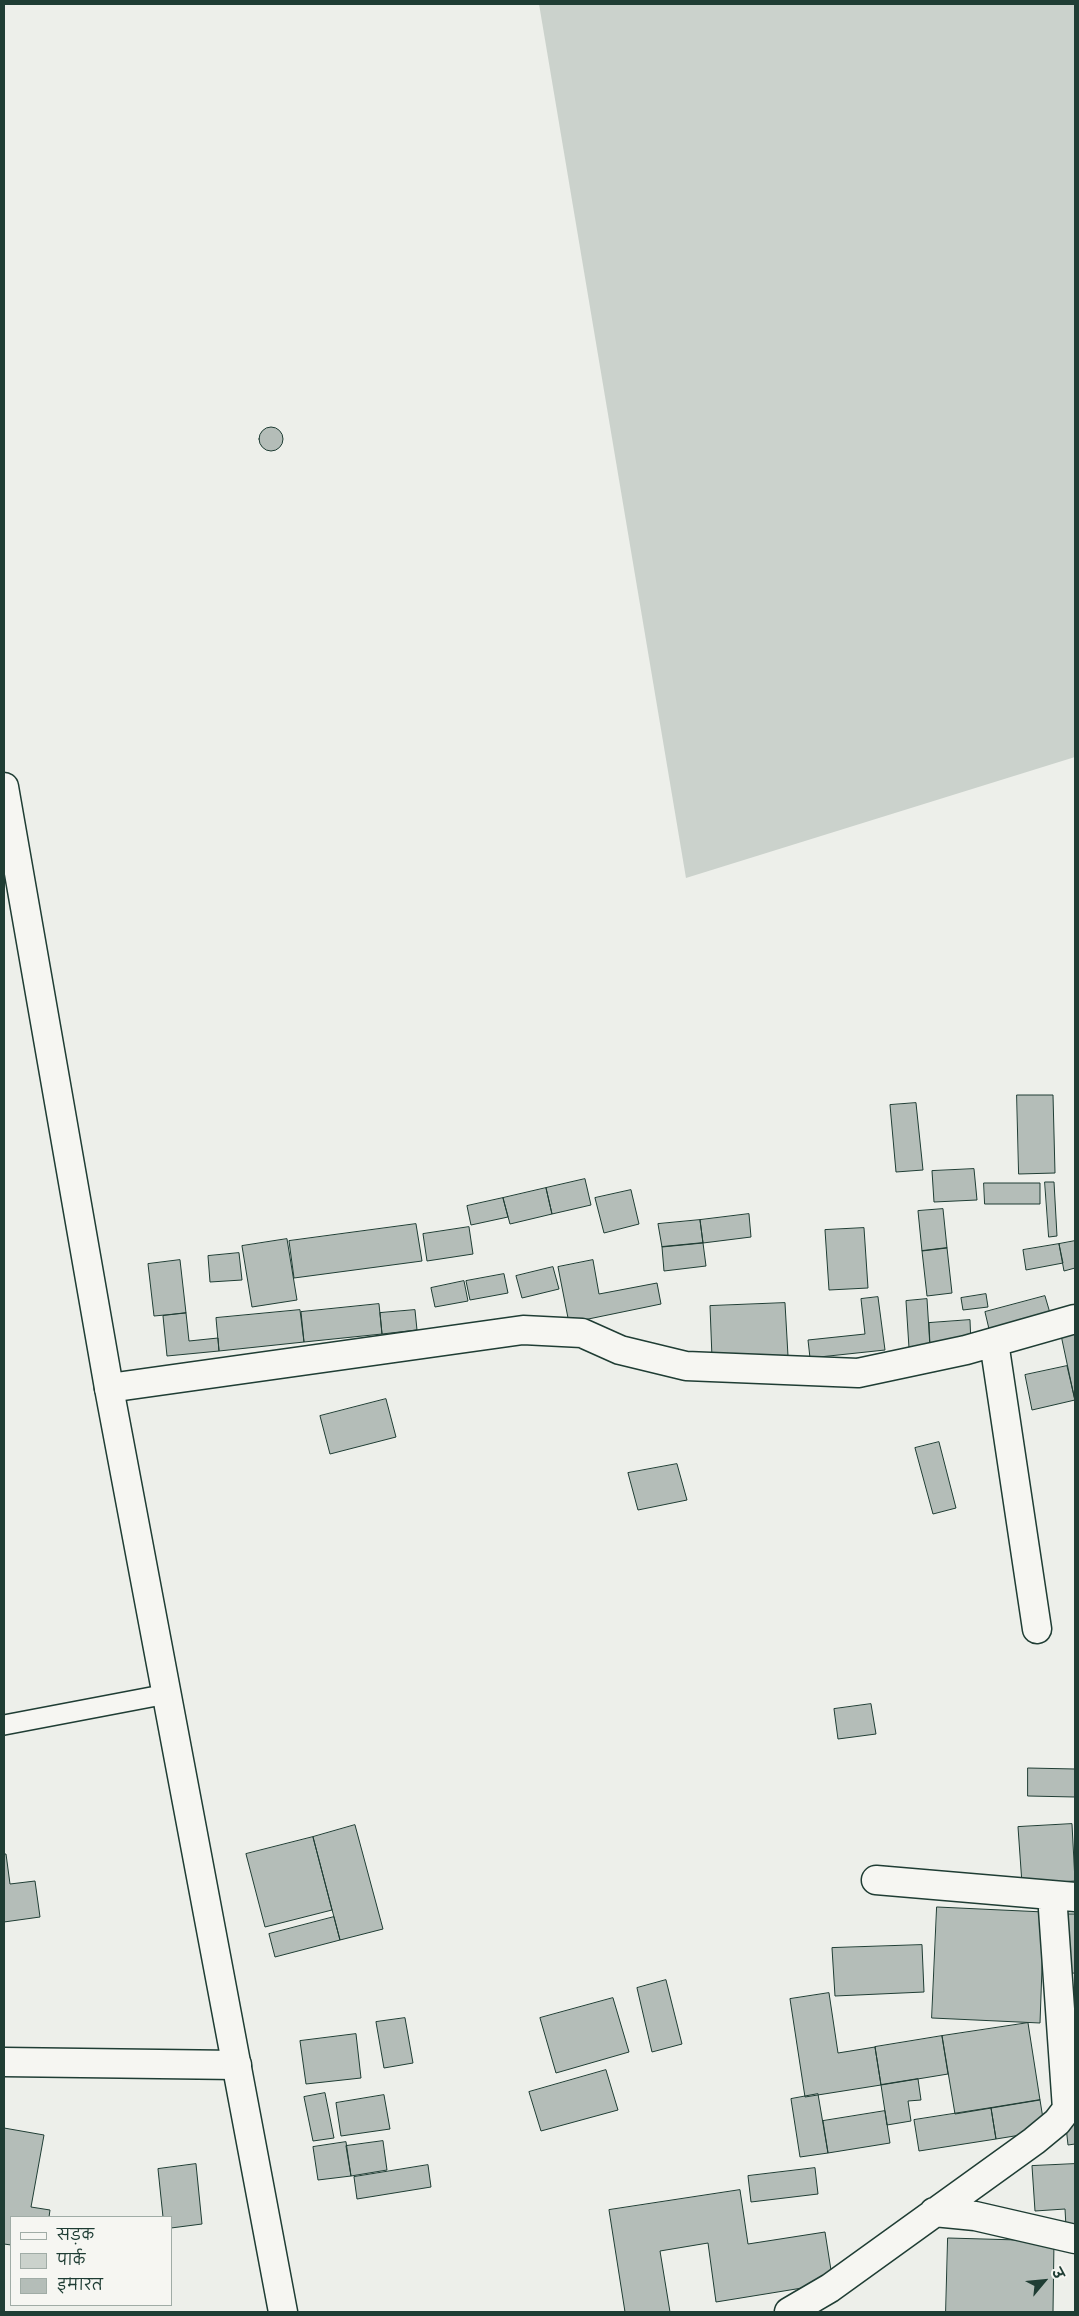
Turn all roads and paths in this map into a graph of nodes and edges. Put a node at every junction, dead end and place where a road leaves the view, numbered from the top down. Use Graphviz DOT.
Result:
graph roads {
  1 [pos="4,787"];
  2 [pos="1075,1320"];
  3 [pos="994,1342"];
  4 [pos="109,1388"];
  5 [pos="1037,1629"];
  6 [pos="167,1694"];
  7 [pos="4,1725"];
  8 [pos="876,1880"];
  9 [pos="1064,1896"];
  10 [pos="4,2062"];
  11 [pos="237,2065"];
  12 [pos="1071,2107"];
  13 [pos="934,2212"];
  14 [pos="1075,2239"];
  15 [pos="832,2300"];
  16 [pos="283,2312"];
  17 [pos="789,2312"];
  1 -- 4 [label="street"];
  2 -- 3 [label="street"];
  3 -- 4 [label="street"];
  3 -- 5 [label="street"];
  4 -- 6 [label="street"];
  6 -- 7 [label="lane"];
  6 -- 11 [label="street"];
  8 -- 9 [label="street"];
  9 -- 12 [label="street"];
  10 -- 11 [label="street"];
  11 -- 16 [label="street"];
  12 -- 13 [label="street"];
  13 -- 14 [label="street"];
  13 -- 15 [label="street"];
  15 -- 17 [label="street"];
}
